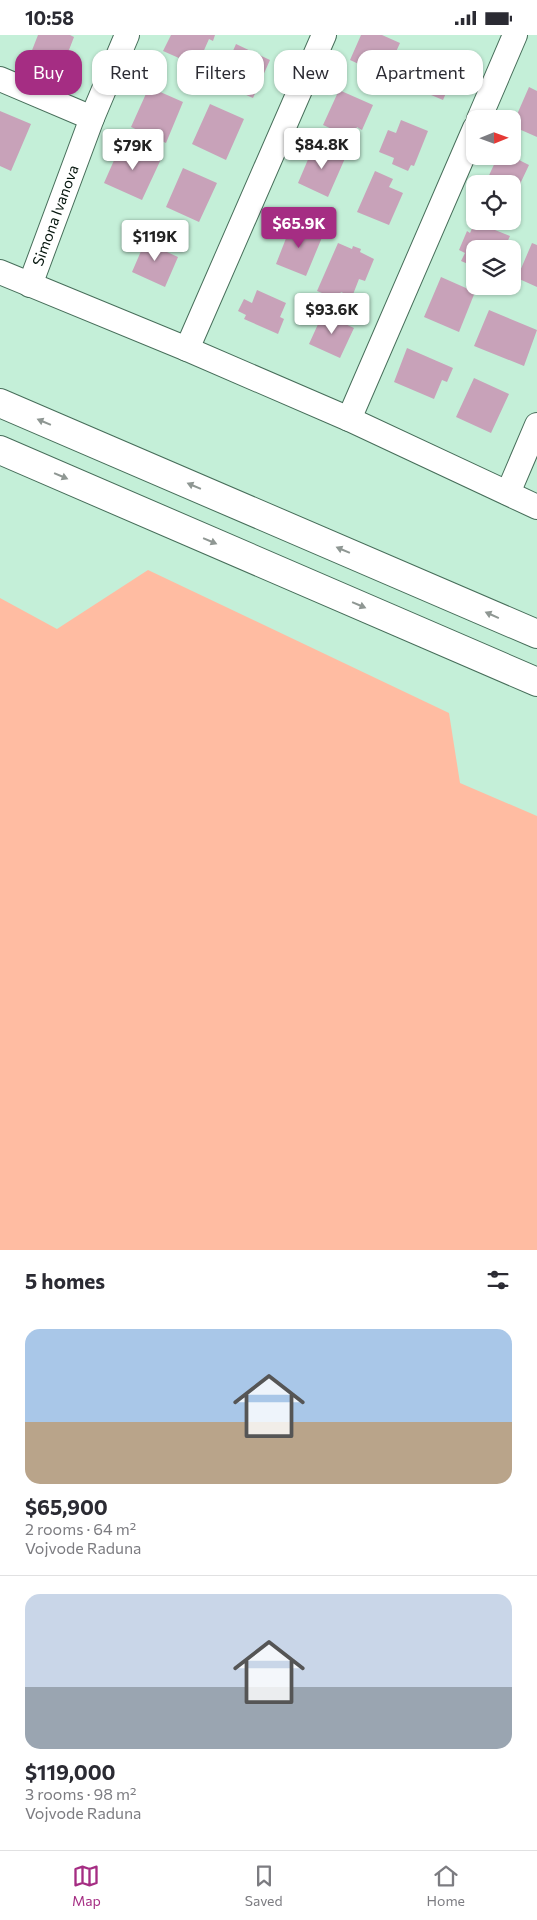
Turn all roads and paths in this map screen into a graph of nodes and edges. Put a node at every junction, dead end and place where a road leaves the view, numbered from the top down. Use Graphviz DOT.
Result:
graph roads {
  1 [pos="127,35"];
  2 [pos="324,35"];
  3 [pos="515,35"];
  4 [pos="0,79"];
  5 [pos="483,110"];
  6 [pos="92,118"];
  7 [pos="466,149"];
  8 [pos="0,272"];
  9 [pos="30,285"];
  10 [pos="186,349"];
  11 [pos="0,403"];
  12 [pos="349,419"];
  13 [pos="537,425"];
  14 [pos="0,450"];
  15 [pos="508,493"];
  16 [pos="537,507"];
  17 [pos="537,634"];
  18 [pos="537,682"];
  1 -- 6 [label="street, Simona Ivanova"];
  2 -- 10 [label="street"];
  3 -- 5 [label="street"];
  4 -- 6 [label="street"];
  6 -- 9 [label="street, Simona Ivanova"];
  7 -- 12 [label="street"];
  8 -- 9 [label="street"];
  9 -- 10 [label="street"];
  10 -- 12 [label="street"];
  17 -- 11 [label="main road, one-way"];
  12 -- 15 [label="street"];
  13 -- 15 [label="street"];
  14 -- 18 [label="main road, one-way"];
  15 -- 16 [label="street"];
}
